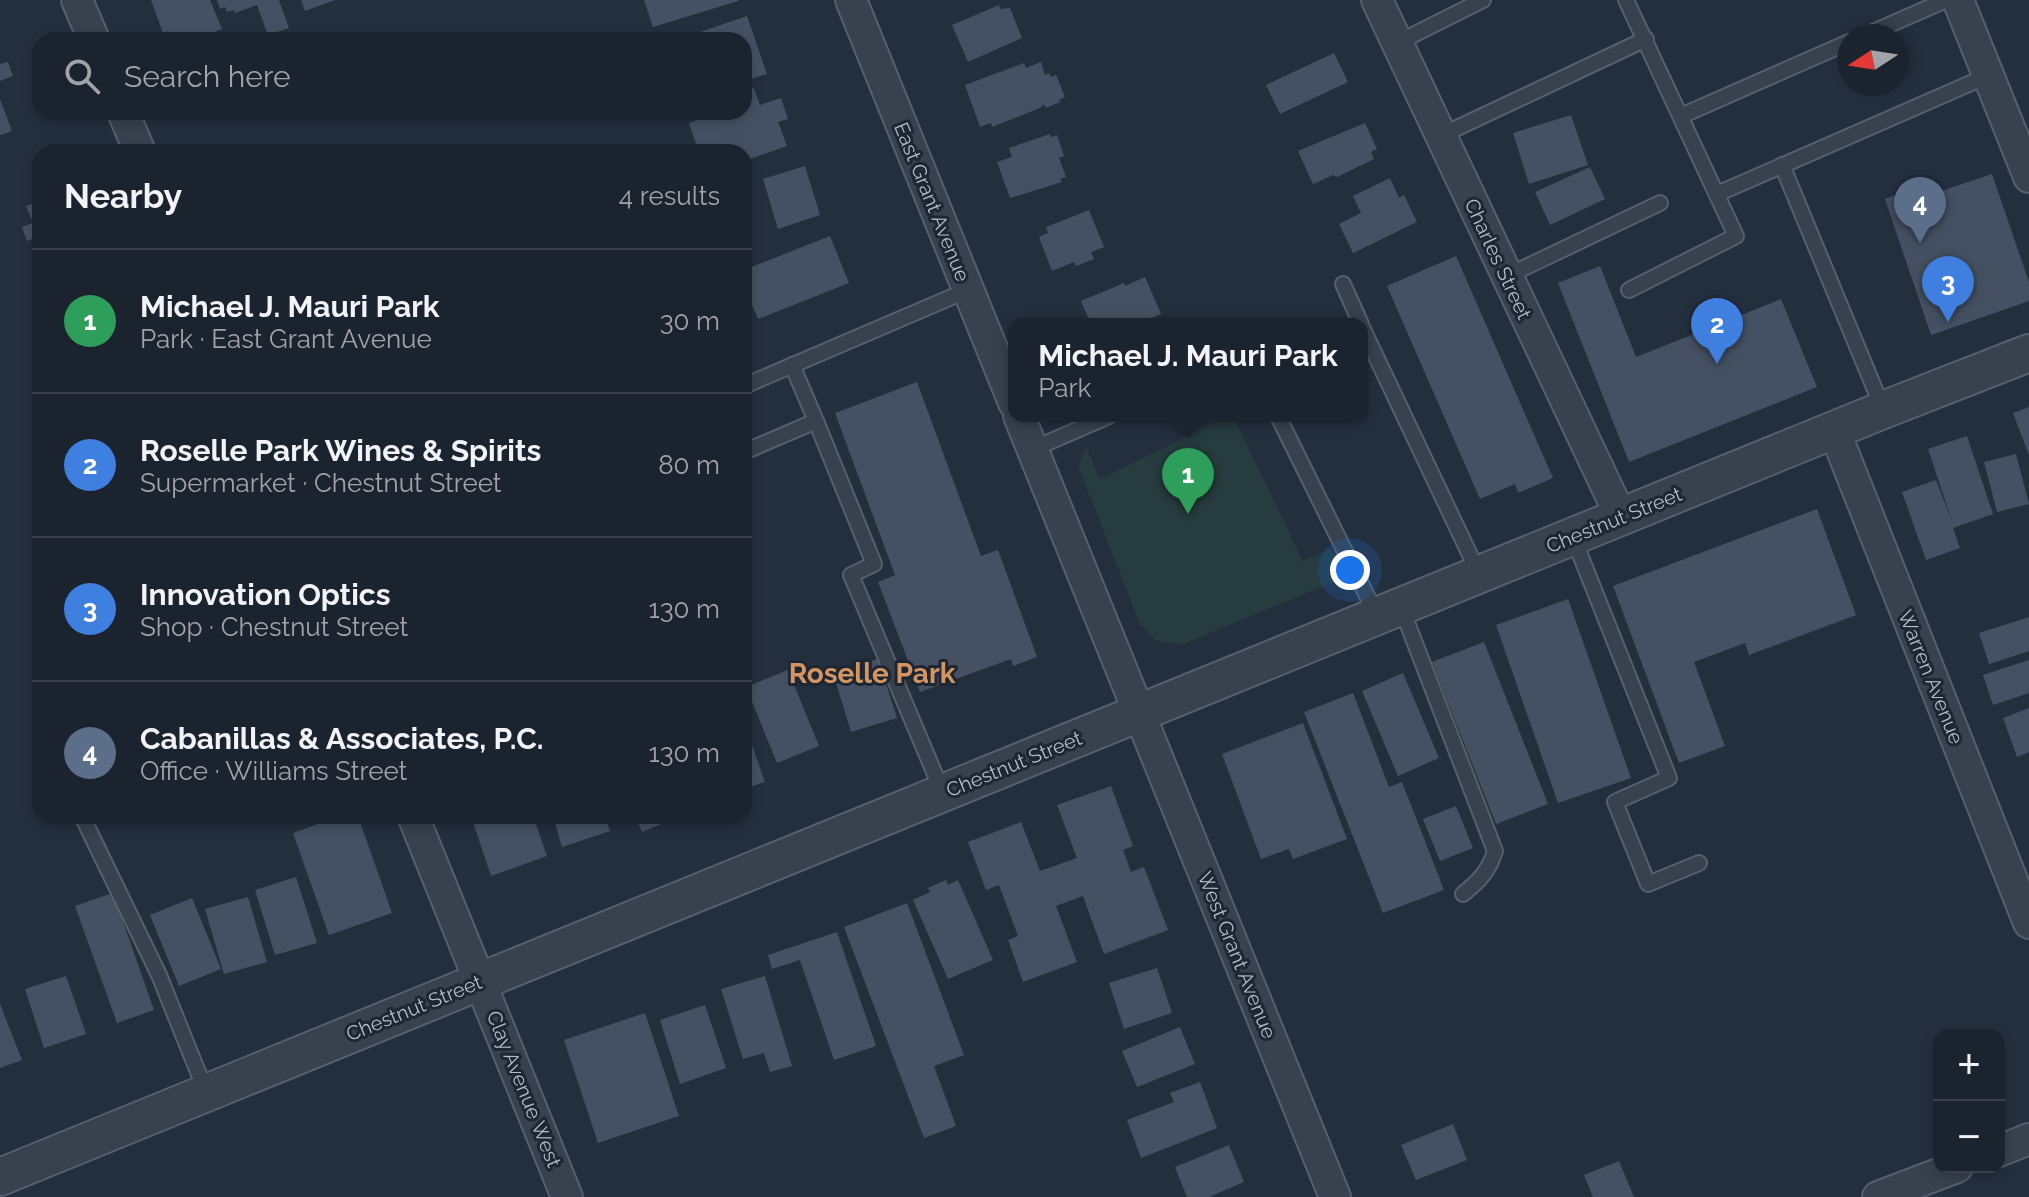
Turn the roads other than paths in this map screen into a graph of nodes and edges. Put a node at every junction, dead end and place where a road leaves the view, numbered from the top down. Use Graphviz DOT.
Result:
graph roads {
  1 [pos="77,0"];
  2 [pos="851,0"];
  3 [pos="1377,0"];
  4 [pos="1483,0"];
  5 [pos="1626,0"];
  6 [pos="1946,0"];
  7 [pos="1958,0"];
  8 [pos="1891,24"];
  9 [pos="91,32"];
  10 [pos="1646,39"];
  11 [pos="1397,43"];
  12 [pos="1837,47"];
  13 [pos="1987,76"];
  14 [pos="1681,116"];
  15 [pos="126,120"];
  16 [pos="1440,136"];
  17 [pos="137,144"];
  18 [pos="1782,165"];
  19 [pos="2029,177"];
  20 [pos="1717,194"];
  21 [pos="1660,203"];
  22 [pos="1507,276"];
  23 [pos="1343,284"];
  24 [pos="968,290"];
  25 [pos="1629,290"];
  26 [pos="1358,318"];
  27 [pos="1368,340"];
  28 [pos="2029,353"];
  29 [pos="792,365"];
  30 [pos="752,382"];
  31 [pos="1008,388"];
  32 [pos="1883,410"];
  33 [pos="816,421"];
  34 [pos="1022,422"];
  35 [pos="1095,422"];
  36 [pos="1281,422"];
  37 [pos="1834,430"];
  38 [pos="752,449"];
  39 [pos="1033,449"];
  40 [pos="1621,517"];
  41 [pos="1573,536"];
  42 [pos="1479,575"];
  43 [pos="1389,612"];
  44 [pos="1139,713"];
  45 [pos="943,793"];
  46 [pos="86,824"];
  47 [pos="416,824"];
  48 [pos="1699,863"];
  49 [pos="1463,894"];
  50 [pos="2029,923"];
  51 [pos="481,981"];
  52 [pos="206,1093"];
  53 [pos="2029,1139"];
  54 [pos="2005,1149"];
  55 [pos="1941,1173"];
  56 [pos="0,1177"];
  57 [pos="567,1197"];
  58 [pos="1335,1197"];
  59 [pos="1878,1197"];
  1 -- 9 [label="street"];
  2 -- 24 [label="street, East Grant Avenue"];
  3 -- 11 [label="street, Charles Street"];
  4 -- 11 [label="lane"];
  5 -- 10 [label="lane"];
  6 -- 8 [label="lane"];
  7 -- 13 [label="street"];
  10 -- 14 [label="lane"];
  10 -- 16 [label="lane"];
  11 -- 16 [label="street, Charles Street"];
  12 -- 14 [label="lane"];
  13 -- 18 [label="lane"];
  13 -- 19 [label="street"];
  14 -- 20 [label="lane"];
  15 -- 17 [label="street"];
  16 -- 22 [label="street, Charles Street"];
  18 -- 20 [label="lane"];
  18 -- 32 [label="lane"];
  20 -- 25 [label="lane"];
  21 -- 22 [label="lane"];
  22 -- 40 [label="street, Charles Street"];
  23 -- 26 [label="lane"];
  24 -- 29 [label="lane"];
  24 -- 31 [label="street, East Grant Avenue"];
  27 -- 42 [label="lane"];
  28 -- 32 [label="street, Chestnut Street"];
  29 -- 30 [label="lane"];
  29 -- 33 [label="lane"];
  32 -- 37 [label="street, Chestnut Street"];
  33 -- 38 [label="lane"];
  33 -- 45 [label="lane"];
  34 -- 39 [label="street"];
  35 -- 39 [label="lane"];
  36 -- 43 [label="lane"];
  37 -- 40 [label="street, Chestnut Street"];
  37 -- 50 [label="street, Warren Avenue"];
  39 -- 44 [label="street"];
  40 -- 41 [label="street, Chestnut Street"];
  41 -- 42 [label="street, Chestnut Street"];
  41 -- 48 [label="lane"];
  42 -- 43 [label="street, Chestnut Street"];
  43 -- 44 [label="street, Chestnut Street"];
  43 -- 49 [label="lane"];
  44 -- 45 [label="street, Chestnut Street"];
  44 -- 58 [label="street, West Grant Avenue"];
  45 -- 51 [label="street, Chestnut Street"];
  46 -- 52 [label="lane"];
  47 -- 51 [label="street, Clay Avenue West"];
  51 -- 52 [label="street, Chestnut Street"];
  51 -- 57 [label="street, Clay Avenue West"];
  52 -- 56 [label="street, Chestnut Street"];
  53 -- 54 [label="street"];
  55 -- 59 [label="street"];
}
